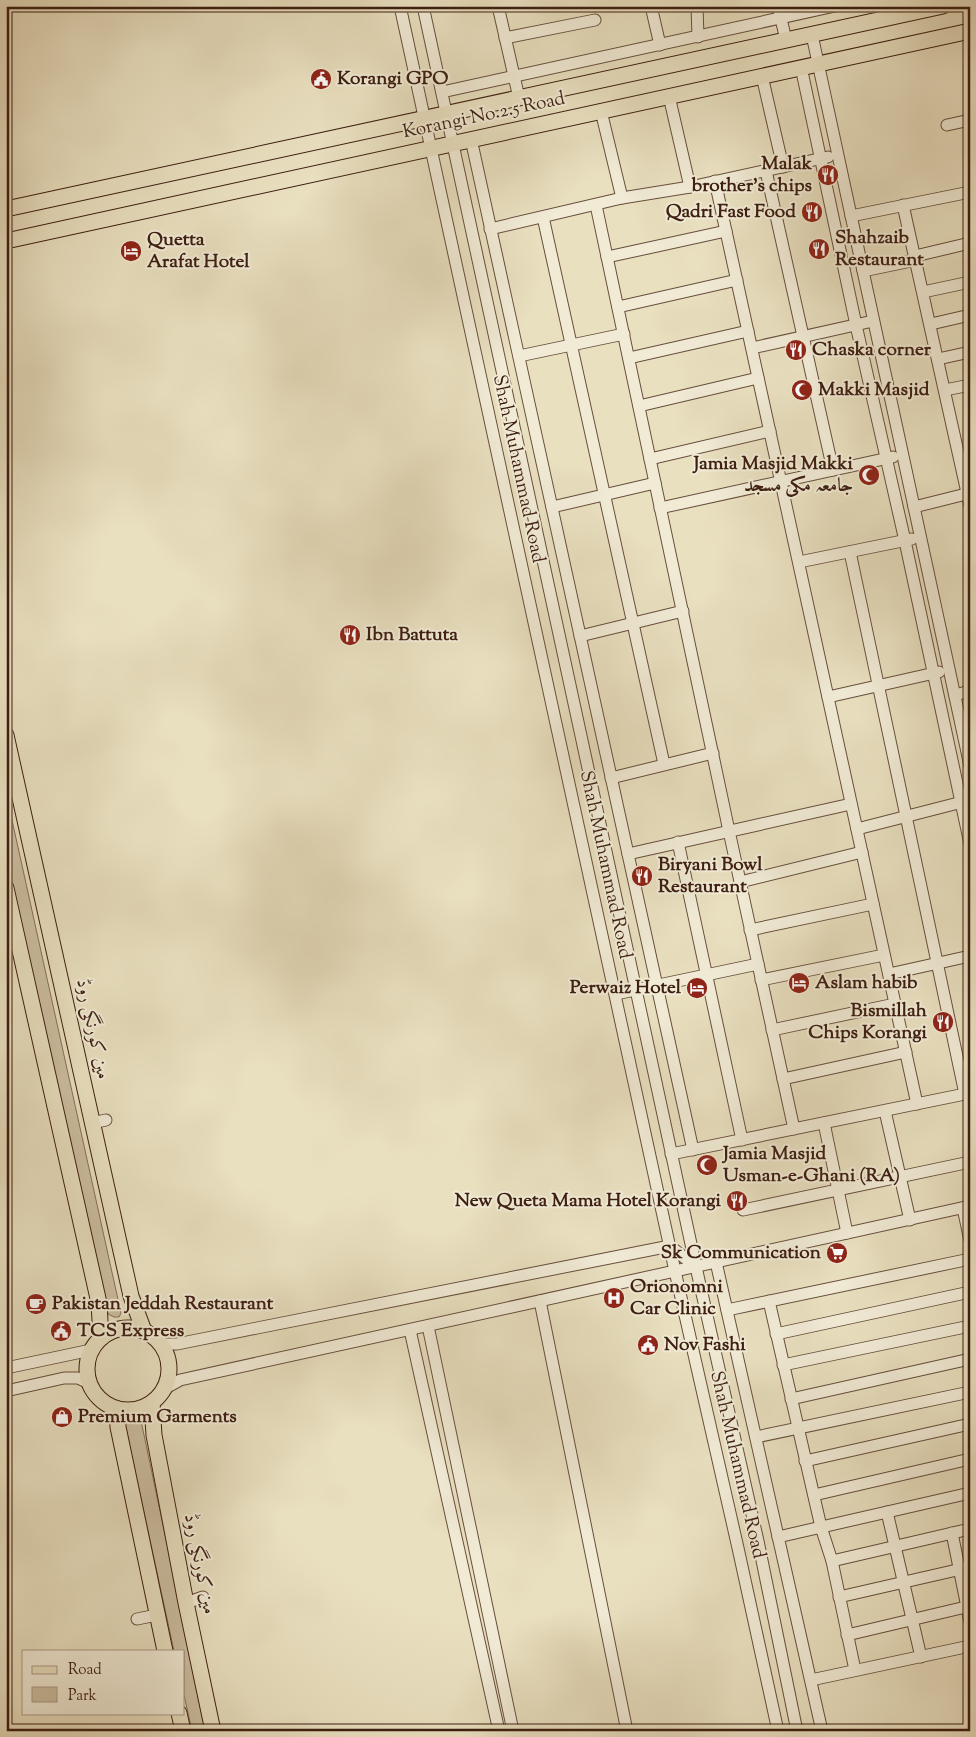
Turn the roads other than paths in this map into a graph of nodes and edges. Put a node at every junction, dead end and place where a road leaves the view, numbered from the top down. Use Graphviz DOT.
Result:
graph roads {
  1 [pos="400,6"];
  2 [pos="423,6"];
  3 [pos="499,6"];
  4 [pos="650,6"];
  5 [pos="698,6"];
  6 [pos="778,6"];
  7 [pos="943,6"];
  8 [pos="830,7"];
  9 [pos="781,19"];
  10 [pos="595,20"];
  11 [pos="970,31"];
  12 [pos="812,35"];
  13 [pos="698,37"];
  14 [pos="505,38"];
  15 [pos="786,40"];
  16 [pos="660,45"];
  17 [pos="818,64"];
  18 [pos="801,67"];
  19 [pos="762,76"];
  20 [pos="514,78"];
  21 [pos="442,92"];
  22 [pos="669,96"];
  23 [pos="519,98"];
  24 [pos="601,111"];
  25 [pos="446,114"];
  26 [pos="424,119"];
  27 [pos="970,120"];
  28 [pos="947,125"];
  29 [pos="471,139"];
  30 [pos="452,143"];
  31 [pos="430,148"];
  32 [pos="838,155"];
  33 [pos="821,159"];
  34 [pos="783,167"];
  35 [pos="766,171"];
  36 [pos="715,181"];
  37 [pos="690,187"];
  38 [pos="970,192"];
  39 [pos="622,198"];
  40 [pos="596,205"];
  41 [pos="904,205"];
  42 [pos="6,209"];
  43 [pos="851,216"];
  44 [pos="543,217"];
  45 [pos="490,228"];
  46 [pos="726,231"];
  47 [pos="6,241"];
  48 [pos="970,243"];
  49 [pos="607,257"];
  50 [pos="915,258"];
  51 [pos="863,271"];
  52 [pos="737,280"];
  53 [pos="970,282"];
  54 [pos="923,292"];
  55 [pos="618,307"];
  56 [pos="970,315"];
  57 [pos="874,321"];
  58 [pos="930,324"];
  59 [pos="856,325"];
  60 [pos="748,331"];
  61 [pos="624,334"];
  62 [pos="803,337"];
  63 [pos="572,345"];
  64 [pos="752,348"];
  65 [pos="970,352"];
  66 [pos="518,356"];
  67 [pos="629,358"];
  68 [pos="938,359"];
  69 [pos="758,378"];
  70 [pos="970,385"];
  71 [pos="945,390"];
  72 [pos="639,406"];
  73 [pos="770,431"];
  74 [pos="902,455"];
  75 [pos="886,458"];
  76 [pos="650,459"];
  77 [pos="833,470"];
  78 [pos="781,482"];
  79 [pos="655,483"];
  80 [pos="968,493"];
  81 [pos="605,495"];
  82 [pos="970,506"];
  83 [pos="552,507"];
  84 [pos="914,507"];
  85 [pos="660,508"];
  86 [pos="920,538"];
  87 [pos="904,541"];
  88 [pos="850,552"];
  89 [pos="799,562"];
  90 [pos="683,612"];
  91 [pos="633,624"];
  92 [pos="580,636"];
  93 [pos="563,654"];
  94 [pos="542,659"];
  95 [pos="949,670"];
  96 [pos="933,674"];
  97 [pos="878,686"];
  98 [pos="970,691"];
  99 [pos="955,695"];
  100 [pos="828,697"];
  101 [pos="6,735"];
  102 [pos="713,753"];
  103 [pos="664,764"];
  104 [pos="970,766"];
  105 [pos="611,778"];
  106 [pos="965,802"];
  107 [pos="851,804"];
  108 [pos="905,816"];
  109 [pos="857,829"];
  110 [pos="729,831"];
  111 [pos="678,842"];
  112 [pos="970,844"];
  113 [pos="862,852"];
  114 [pos="628,854"];
  115 [pos="740,882"];
  116 [pos="6,888"];
  117 [pos="873,904"];
  118 [pos="750,930"];
  119 [pos="884,955"];
  120 [pos="970,956"];
  121 [pos="758,964"];
  122 [pos="937,964"];
  123 [pos="889,974"];
  124 [pos="706,975"];
  125 [pos="761,980"];
  126 [pos="657,985"];
  127 [pos="636,990"];
  128 [pos="616,994"];
  129 [pos="895,1004"];
  130 [pos="772,1030"];
  131 [pos="906,1052"];
  132 [pos="783,1079"];
  133 [pos="967,1094"];
  134 [pos="917,1104"];
  135 [pos="885,1111"];
  136 [pos="824,1123"];
  137 [pos="794,1129"];
  138 [pos="742,1140"];
  139 [pos="693,1150"];
  140 [pos="671,1154"];
  141 [pos="970,1162"];
  142 [pos="900,1177"];
  143 [pos="838,1190"];
  144 [pos="966,1207"];
  145 [pos="743,1210"];
  146 [pos="910,1220"];
  147 [pos="847,1233"];
  148 [pos="970,1241"];
  149 [pos="670,1246"];
  150 [pos="970,1259"];
  151 [pos="716,1262"];
  152 [pos="696,1267"];
  153 [pos="675,1271"];
  154 [pos="970,1292"];
  155 [pos="769,1301"];
  156 [pos="540,1302"];
  157 [pos="727,1310"];
  158 [pos="428,1326"];
  159 [pos="970,1326"];
  160 [pos="410,1330"];
  161 [pos="144,1331"];
  162 [pos="776,1334"];
  163 [pos="96,1344"];
  164 [pos="161,1344"];
  165 [pos="970,1360"];
  166 [pos="783,1366"];
  167 [pos="6,1368"];
  168 [pos="90,1383"];
  169 [pos="164,1388"];
  170 [pos="6,1391"];
  171 [pos="970,1392"];
  172 [pos="791,1398"];
  173 [pos="152,1403"];
  174 [pos="117,1409"];
  175 [pos="970,1424"];
  176 [pos="450,1429"];
  177 [pos="798,1429"];
  178 [pos="432,1433"];
  179 [pos="756,1438"];
  180 [pos="970,1459"];
  181 [pos="805,1461"];
  182 [pos="970,1493"];
  183 [pos="814,1495"];
  184 [pos="887,1512"];
  185 [pos="821,1527"];
  186 [pos="970,1530"];
  187 [pos="952,1533"];
  188 [pos="778,1536"];
  189 [pos="895,1547"];
  190 [pos="832,1561"];
  191 [pos="964,1569"];
  192 [pos="903,1583"];
  193 [pos="204,1597"];
  194 [pos="839,1597"];
  195 [pos="186,1603"];
  196 [pos="968,1606"];
  197 [pos="157,1615"];
  198 [pos="137,1619"];
  199 [pos="912,1620"];
  200 [pos="970,1622"];
  201 [pos="491,1627"];
  202 [pos="476,1631"];
  203 [pos="847,1635"];
  204 [pos="970,1646"];
  205 [pos="165,1650"];
  206 [pos="921,1657"];
  207 [pos="855,1670"];
  208 [pos="811,1680"];
  209 [pos="179,1714"];
  210 [pos="182,1731"];
  211 [pos="214,1731"];
  212 [pos="499,1731"];
  213 [pos="513,1731"];
  214 [pos="627,1731"];
  215 [pos="778,1731"];
  216 [pos="797,1731"];
  217 [pos="822,1731"];
  1 -- 26 [label="street, Shah Muhammad Road"];
  2 -- 21 [label="street, Shah Muhammad Road"];
  3 -- 14 [label="street"];
  4 -- 16 [label="street"];
  5 -- 13 [label="street"];
  6 -- 9 [label="street"];
  7 -- 12 [label="main road, Korangi No.2.5 Road"];
  8 -- 9 [label="street"];
  9 -- 13 [label="street"];
  9 -- 15 [label="street"];
  10 -- 14 [label="street"];
  11 -- 17 [label="main road, Korangi No.2.5 Road"];
  12 -- 15 [label="main road, Korangi No.2.5 Road"];
  12 -- 17 [label="street"];
  13 -- 16 [label="street"];
  14 -- 20 [label="street"];
  15 -- 23 [label="main road, Korangi No.2.5 Road"];
  16 -- 20 [label="street"];
  17 -- 18 [label="main road, Korangi No.2.5 Road"];
  17 -- 32 [label="street"];
  18 -- 19 [label="main road, Korangi No.2.5 Road"];
  18 -- 33 [label="street"];
  19 -- 22 [label="main road, Korangi No.2.5 Road"];
  19 -- 34 [label="street"];
  20 -- 21 [label="street"];
  20 -- 23 [label="street"];
  21 -- 25 [label="street, Shah Muhammad Road"];
  22 -- 24 [label="main road, Korangi No.2.5 Road"];
  22 -- 37 [label="street"];
  23 -- 25 [label="main road, Korangi No.2.5 Road"];
  24 -- 29 [label="main road, Korangi No.2.5 Road"];
  24 -- 39 [label="street"];
  25 -- 26 [label="main road, Korangi No.2.5 Road"];
  25 -- 30 [label="street, Shah Muhammad Road"];
  26 -- 31 [label="street, Shah Muhammad Road"];
  26 -- 42 [label="main road, Korangi No.2.5 Road"];
  27 -- 28 [label="street"];
  29 -- 30 [label="main road, Korangi No.2.5 Road"];
  29 -- 45 [label="street"];
  30 -- 31 [label="main road, Korangi No.2.5 Road"];
  30 -- 93 [label="street, Shah Muhammad Road"];
  31 -- 47 [label="main road, Korangi No.2.5 Road"];
  31 -- 94 [label="street, Shah Muhammad Road"];
  32 -- 33 [label="street"];
  32 -- 43 [label="street"];
  33 -- 34 [label="street"];
  33 -- 59 [label="street"];
  34 -- 35 [label="street"];
  35 -- 36 [label="street"];
  35 -- 62 [label="street"];
  36 -- 37 [label="street"];
  36 -- 46 [label="street"];
  37 -- 39 [label="street"];
  38 -- 41 [label="street"];
  39 -- 40 [label="street"];
  40 -- 44 [label="street"];
  40 -- 49 [label="street"];
  41 -- 43 [label="street"];
  41 -- 50 [label="street"];
  43 -- 51 [label="street"];
  44 -- 45 [label="street"];
  44 -- 63 [label="street"];
  45 -- 66 [label="street"];
  46 -- 49 [label="street"];
  46 -- 52 [label="street"];
  48 -- 50 [label="street"];
  49 -- 55 [label="street"];
  50 -- 51 [label="street"];
  50 -- 54 [label="street"];
  51 -- 57 [label="street"];
  52 -- 55 [label="street"];
  52 -- 60 [label="street"];
  53 -- 54 [label="street"];
  54 -- 58 [label="street"];
  55 -- 61 [label="street"];
  56 -- 58 [label="street"];
  57 -- 59 [label="street"];
  57 -- 74 [label="street"];
  58 -- 68 [label="street"];
  59 -- 62 [label="street"];
  59 -- 75 [label="street"];
  60 -- 64 [label="street"];
  60 -- 67 [label="street"];
  61 -- 63 [label="street"];
  61 -- 67 [label="street"];
  62 -- 64 [label="street"];
  62 -- 77 [label="street"];
  63 -- 66 [label="street"];
  63 -- 81 [label="street"];
  64 -- 69 [label="street"];
  65 -- 68 [label="street"];
  66 -- 83 [label="street"];
  67 -- 72 [label="street"];
  68 -- 71 [label="street"];
  69 -- 72 [label="street"];
  69 -- 73 [label="street"];
  70 -- 71 [label="street"];
  71 -- 80 [label="street"];
  72 -- 76 [label="street"];
  73 -- 76 [label="street"];
  73 -- 78 [label="street"];
  74 -- 75 [label="street"];
  74 -- 84 [label="street"];
  75 -- 77 [label="street"];
  75 -- 87 [label="street"];
  76 -- 79 [label="street"];
  77 -- 78 [label="street"];
  78 -- 85 [label="street"];
  78 -- 89 [label="street"];
  79 -- 81 [label="street"];
  79 -- 85 [label="street"];
  80 -- 82 [label="street"];
  80 -- 84 [label="street"];
  81 -- 83 [label="street"];
  81 -- 91 [label="street"];
  83 -- 92 [label="street"];
  84 -- 86 [label="street"];
  85 -- 90 [label="street"];
  86 -- 87 [label="street"];
  86 -- 95 [label="street"];
  87 -- 88 [label="street"];
  87 -- 96 [label="street"];
  88 -- 89 [label="street"];
  88 -- 97 [label="street"];
  89 -- 100 [label="street"];
  90 -- 91 [label="street"];
  90 -- 102 [label="street"];
  91 -- 92 [label="street"];
  91 -- 103 [label="street"];
  92 -- 105 [label="street"];
  93 -- 94 [label="street"];
  93 -- 127 [label="street, Shah Muhammad Road"];
  94 -- 128 [label="street, Shah Muhammad Road"];
  95 -- 96 [label="street"];
  95 -- 99 [label="street"];
  96 -- 97 [label="street"];
  96 -- 106 [label="street"];
  97 -- 100 [label="street"];
  97 -- 108 [label="street"];
  98 -- 99 [label="street"];
  99 -- 104 [label="street"];
  100 -- 107 [label="street"];
  101 -- 161 [label="main road, مین کورنگی روڈ"];
  102 -- 103 [label="street"];
  102 -- 110 [label="street"];
  103 -- 105 [label="street"];
  105 -- 114 [label="street"];
  106 -- 108 [label="street"];
  106 -- 112 [label="street"];
  107 -- 109 [label="street"];
  107 -- 110 [label="street"];
  108 -- 109 [label="street"];
  108 -- 122 [label="street"];
  109 -- 113 [label="street"];
  110 -- 111 [label="street"];
  110 -- 115 [label="street"];
  111 -- 114 [label="street"];
  111 -- 124 [label="street"];
  113 -- 115 [label="street"];
  113 -- 117 [label="street"];
  114 -- 126 [label="street"];
  115 -- 118 [label="street"];
  116 -- 163 [label="main road"];
  117 -- 118 [label="street"];
  117 -- 119 [label="street"];
  118 -- 121 [label="street"];
  119 -- 123 [label="street"];
  119 -- 125 [label="street"];
  120 -- 122 [label="street"];
  121 -- 124 [label="street"];
  121 -- 125 [label="street"];
  122 -- 123 [label="street"];
  122 -- 133 [label="street"];
  123 -- 129 [label="street"];
  124 -- 126 [label="street"];
  124 -- 138 [label="street"];
  125 -- 130 [label="street"];
  126 -- 127 [label="street"];
  126 -- 139 [label="street"];
  127 -- 128 [label="street"];
  127 -- 140 [label="street, Shah Muhammad Road"];
  128 -- 149 [label="street, Shah Muhammad Road"];
  129 -- 130 [label="street"];
  129 -- 131 [label="street"];
  130 -- 132 [label="street"];
  131 -- 132 [label="street"];
  131 -- 134 [label="street"];
  132 -- 137 [label="street"];
  133 -- 134 [label="street"];
  134 -- 135 [label="street"];
  135 -- 136 [label="street"];
  135 -- 142 [label="street"];
  136 -- 137 [label="street"];
  136 -- 143 [label="street"];
  137 -- 138 [label="street"];
  138 -- 139 [label="street"];
  139 -- 140 [label="street"];
  140 -- 152 [label="street, Shah Muhammad Road"];
  141 -- 142 [label="street"];
  142 -- 143 [label="street"];
  142 -- 146 [label="street"];
  143 -- 145 [label="street"];
  143 -- 147 [label="street"];
  144 -- 146 [label="street"];
  144 -- 148 [label="street"];
  146 -- 147 [label="street"];
  147 -- 151 [label="street"];
  149 -- 152 [label="street"];
  149 -- 153 [label="street, Shah Muhammad Road"];
  149 -- 164 [label="street"];
  150 -- 155 [label="street"];
  151 -- 152 [label="street"];
  151 -- 157 [label="street"];
  152 -- 153 [label="street"];
  152 -- 216 [label="street, Shah Muhammad Road"];
  153 -- 156 [label="street"];
  153 -- 215 [label="street, Shah Muhammad Road"];
  154 -- 162 [label="street"];
  155 -- 157 [label="street"];
  155 -- 162 [label="street"];
  156 -- 158 [label="street"];
  156 -- 214 [label="street"];
  157 -- 179 [label="street"];
  158 -- 160 [label="street"];
  158 -- 176 [label="street"];
  159 -- 166 [label="street"];
  160 -- 169 [label="street"];
  160 -- 178 [label="street"];
  161 -- 163 [label="main road"];
  161 -- 164 [label="main road"];
  162 -- 166 [label="street"];
  163 -- 167 [label="street"];
  163 -- 168 [label="main road"];
  164 -- 169 [label="main road"];
  165 -- 172 [label="street"];
  166 -- 172 [label="street"];
  168 -- 170 [label="street"];
  168 -- 174 [label="main road"];
  169 -- 173 [label="main road"];
  171 -- 177 [label="street"];
  172 -- 177 [label="street"];
  173 -- 174 [label="main road"];
  173 -- 195 [label="main road, مین کورنگی روڈ"];
  174 -- 197 [label="main road"];
  175 -- 181 [label="street"];
  176 -- 178 [label="street"];
  176 -- 201 [label="street"];
  177 -- 179 [label="street"];
  177 -- 181 [label="street"];
  178 -- 202 [label="street"];
  179 -- 188 [label="street"];
  180 -- 183 [label="street"];
  181 -- 183 [label="street"];
  182 -- 184 [label="street"];
  183 -- 185 [label="street"];
  184 -- 185 [label="street"];
  184 -- 189 [label="street"];
  185 -- 188 [label="street"];
  185 -- 190 [label="street"];
  186 -- 187 [label="street"];
  187 -- 189 [label="street"];
  187 -- 191 [label="street"];
  188 -- 208 [label="street"];
  189 -- 190 [label="street"];
  189 -- 192 [label="street"];
  190 -- 194 [label="street"];
  191 -- 192 [label="street"];
  191 -- 196 [label="street"];
  192 -- 194 [label="street"];
  192 -- 199 [label="street"];
  193 -- 195 [label="street"];
  194 -- 203 [label="street"];
  195 -- 211 [label="main road, مین کورنگی روڈ"];
  196 -- 199 [label="street"];
  196 -- 200 [label="street"];
  197 -- 198 [label="street"];
  197 -- 205 [label="main road"];
  199 -- 203 [label="street"];
  199 -- 206 [label="street"];
  201 -- 202 [label="street"];
  201 -- 213 [label="street"];
  202 -- 212 [label="street"];
  203 -- 207 [label="street"];
  204 -- 206 [label="street"];
  206 -- 207 [label="street"];
  207 -- 208 [label="street"];
  208 -- 217 [label="street"];
  209 -- 210 [label="main road"];
}
